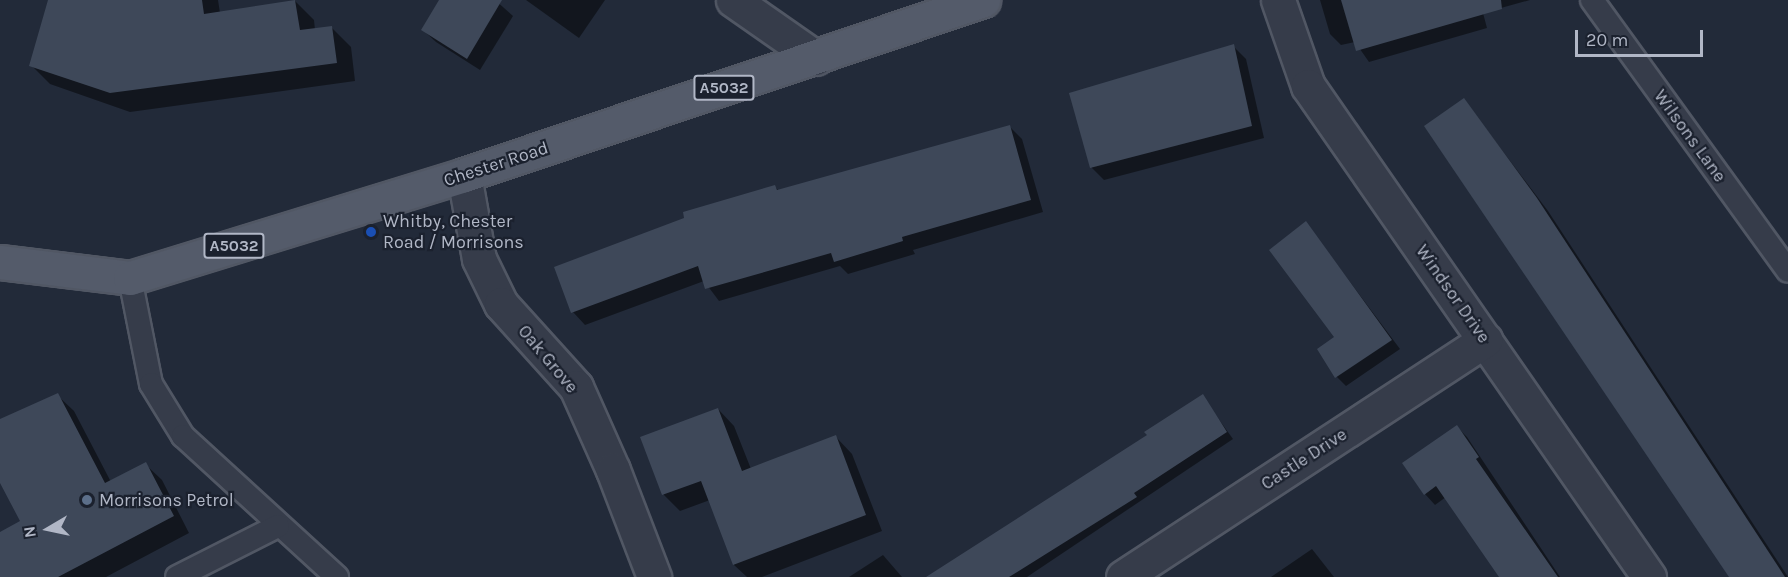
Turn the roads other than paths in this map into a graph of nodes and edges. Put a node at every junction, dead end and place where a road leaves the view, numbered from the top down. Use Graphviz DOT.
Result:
graph roads {
  1 [pos="733,0"];
  2 [pos="983,0"];
  3 [pos="1278,0"];
  4 [pos="1592,0"];
  5 [pos="816,58"];
  6 [pos="464,175"];
  7 [pos="0,262"];
  8 [pos="1788,271"];
  9 [pos="130,278"];
  10 [pos="1485,340"];
  11 [pos="278,526"];
  12 [pos="177,577"];
  13 [pos="337,577"];
  14 [pos="654,577"];
  15 [pos="1123,577"];
  16 [pos="1649,577"];
  1 -- 5 [label="street"];
  2 -- 5 [label="main road, Chester Road / A5032"];
  3 -- 10 [label="street, Windsor Drive"];
  4 -- 8 [label="lane, Wilsons Lane"];
  5 -- 6 [label="main road, Chester Road / A5032"];
  6 -- 9 [label="main road, Chester Road / A5032"];
  6 -- 14 [label="street, Oak Grove"];
  7 -- 9 [label="main road, Chester Road / A5032"];
  9 -- 11 [label="lane"];
  10 -- 15 [label="street, Castle Drive"];
  10 -- 16 [label="street, Windsor Drive"];
  11 -- 12 [label="lane"];
  11 -- 13 [label="lane"];
}
